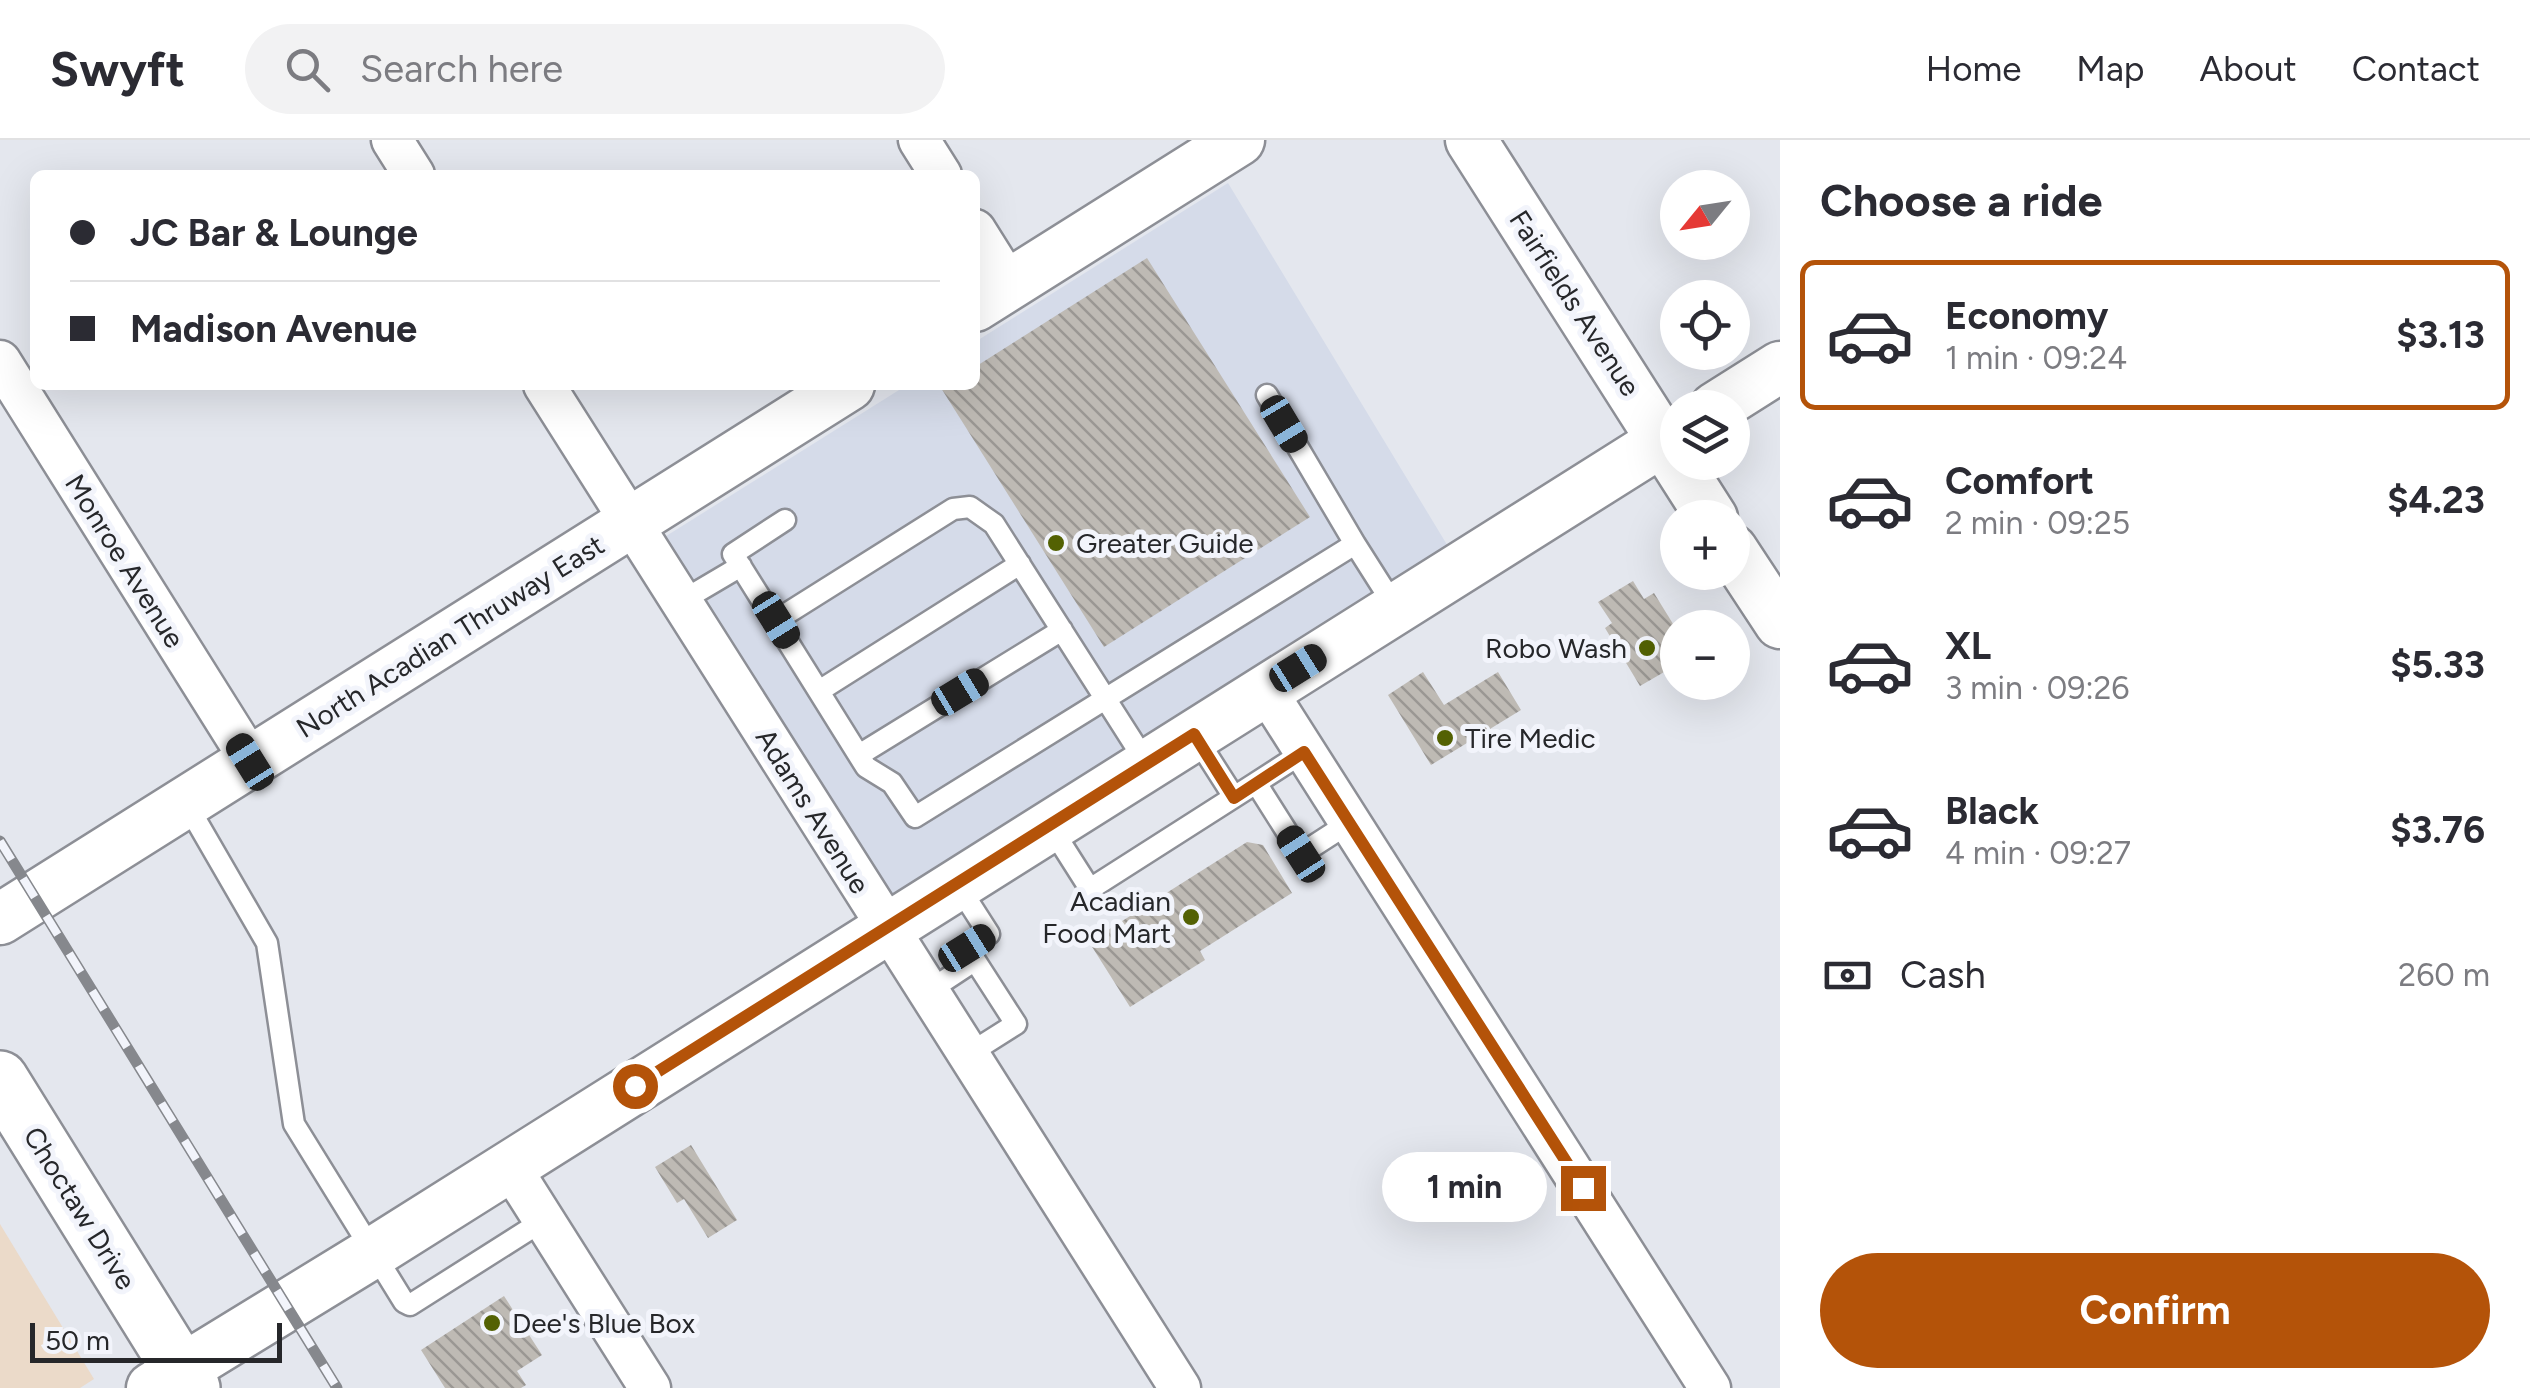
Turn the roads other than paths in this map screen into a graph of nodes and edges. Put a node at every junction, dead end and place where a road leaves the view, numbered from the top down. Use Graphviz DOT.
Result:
graph roads {
  1 [pos="392,140"];
  2 [pos="919,140"];
  3 [pos="1238,140"];
  4 [pos="1471,140"];
  5 [pos="411,170"];
  6 [pos="937,170"];
  7 [pos="980,249"];
  8 [pos="992,295"];
  9 [pos="0,361"];
  10 [pos="1780,366"];
  11 [pos="547,390"];
  12 [pos="840,390"];
  13 [pos="1742,390"];
  14 [pos="1267,395"];
  15 [pos="1660,421"];
  16 [pos="1660,442"];
  17 [pos="786,520"];
  18 [pos="630,522"];
  19 [pos="1355,544"];
  20 [pos="1020,564"];
  21 [pos="741,566"];
  22 [pos="1750,577"];
  23 [pos="680,602"];
  24 [pos="1395,607"];
  25 [pos="776,620"];
  26 [pos="1780,623"];
  27 [pos="1062,630"];
  28 [pos="1265,689"];
  29 [pos="819,691"];
  30 [pos="1106,699"];
  31 [pos="1194,734"];
  32 [pos="1304,752"];
  33 [pos="859,755"];
  34 [pos="250,762"];
  35 [pos="1147,764"];
  36 [pos="1256,783"];
  37 [pos="1234,798"];
  38 [pos="186,801"];
  39 [pos="1349,822"];
  40 [pos="1050,825"];
  41 [pos="956,884"];
  42 [pos="0,919"];
  43 [pos="887,928"];
  44 [pos="974,961"];
  45 [pos="927,992"];
  46 [pos="968,1055"];
  47 [pos="0,1078"];
  48 [pos="508,1164"];
  49 [pos="544,1220"];
  50 [pos="374,1252"];
  51 [pos="175,1382"];
  52 [pos="650,1388"];
  53 [pos="1180,1388"];
  54 [pos="1710,1388"];
  1 -- 5 [label="street"];
  2 -- 6 [label="street"];
  3 -- 8 [label="street"];
  4 -- 15 [label="street, Fairfields Avenue"];
  7 -- 8 [label="street"];
  9 -- 34 [label="street, Monroe Avenue"];
  10 -- 13 [label="street"];
  11 -- 18 [label="street, Adams Avenue"];
  12 -- 18 [label="street, North Acadian Thruway East"];
  14 -- 19 [label="lane"];
  16 -- 24 [label="street"];
  17 -- 21 [label="lane"];
  18 -- 23 [label="street, Adams Avenue"];
  18 -- 34 [label="street, North Acadian Thruway East"];
  19 -- 24 [label="lane"];
  19 -- 30 [label="lane"];
  20 -- 25 [label="lane"];
  20 -- 27 [label="lane"];
  20 -- 29 [label="lane"];
  21 -- 23 [label="lane"];
  21 -- 25 [label="lane"];
  22 -- 26 [label="street"];
  23 -- 43 [label="street, Adams Avenue"];
  24 -- 28 [label="street"];
  25 -- 29 [label="lane"];
  27 -- 30 [label="lane"];
  27 -- 33 [label="lane"];
  28 -- 31 [label="street"];
  28 -- 32 [label="street"];
  29 -- 33 [label="lane"];
  30 -- 33 [label="lane"];
  30 -- 35 [label="lane"];
  31 -- 35 [label="street"];
  31 -- 37 [label="lane"];
  32 -- 36 [label="lane"];
  32 -- 39 [label="street"];
  34 -- 38 [label="street, North Acadian Thruway East"];
  35 -- 40 [label="street"];
  36 -- 37 [label="lane"];
  36 -- 39 [label="lane"];
  37 -- 40 [label="lane"];
  38 -- 42 [label="street, North Acadian Thruway East"];
  38 -- 50 [label="lane"];
  39 -- 54 [label="street"];
  40 -- 41 [label="street"];
  41 -- 43 [label="street"];
  41 -- 44 [label="lane"];
  43 -- 45 [label="street, Adams Avenue"];
  43 -- 48 [label="street"];
  44 -- 45 [label="lane"];
  44 -- 46 [label="lane"];
  45 -- 46 [label="street, Adams Avenue"];
  46 -- 53 [label="street, Adams Avenue"];
  47 -- 51 [label="main road, Choctaw Drive"];
  48 -- 49 [label="street"];
  48 -- 50 [label="street"];
  49 -- 50 [label="lane"];
  49 -- 52 [label="street"];
  50 -- 51 [label="street"];
}
